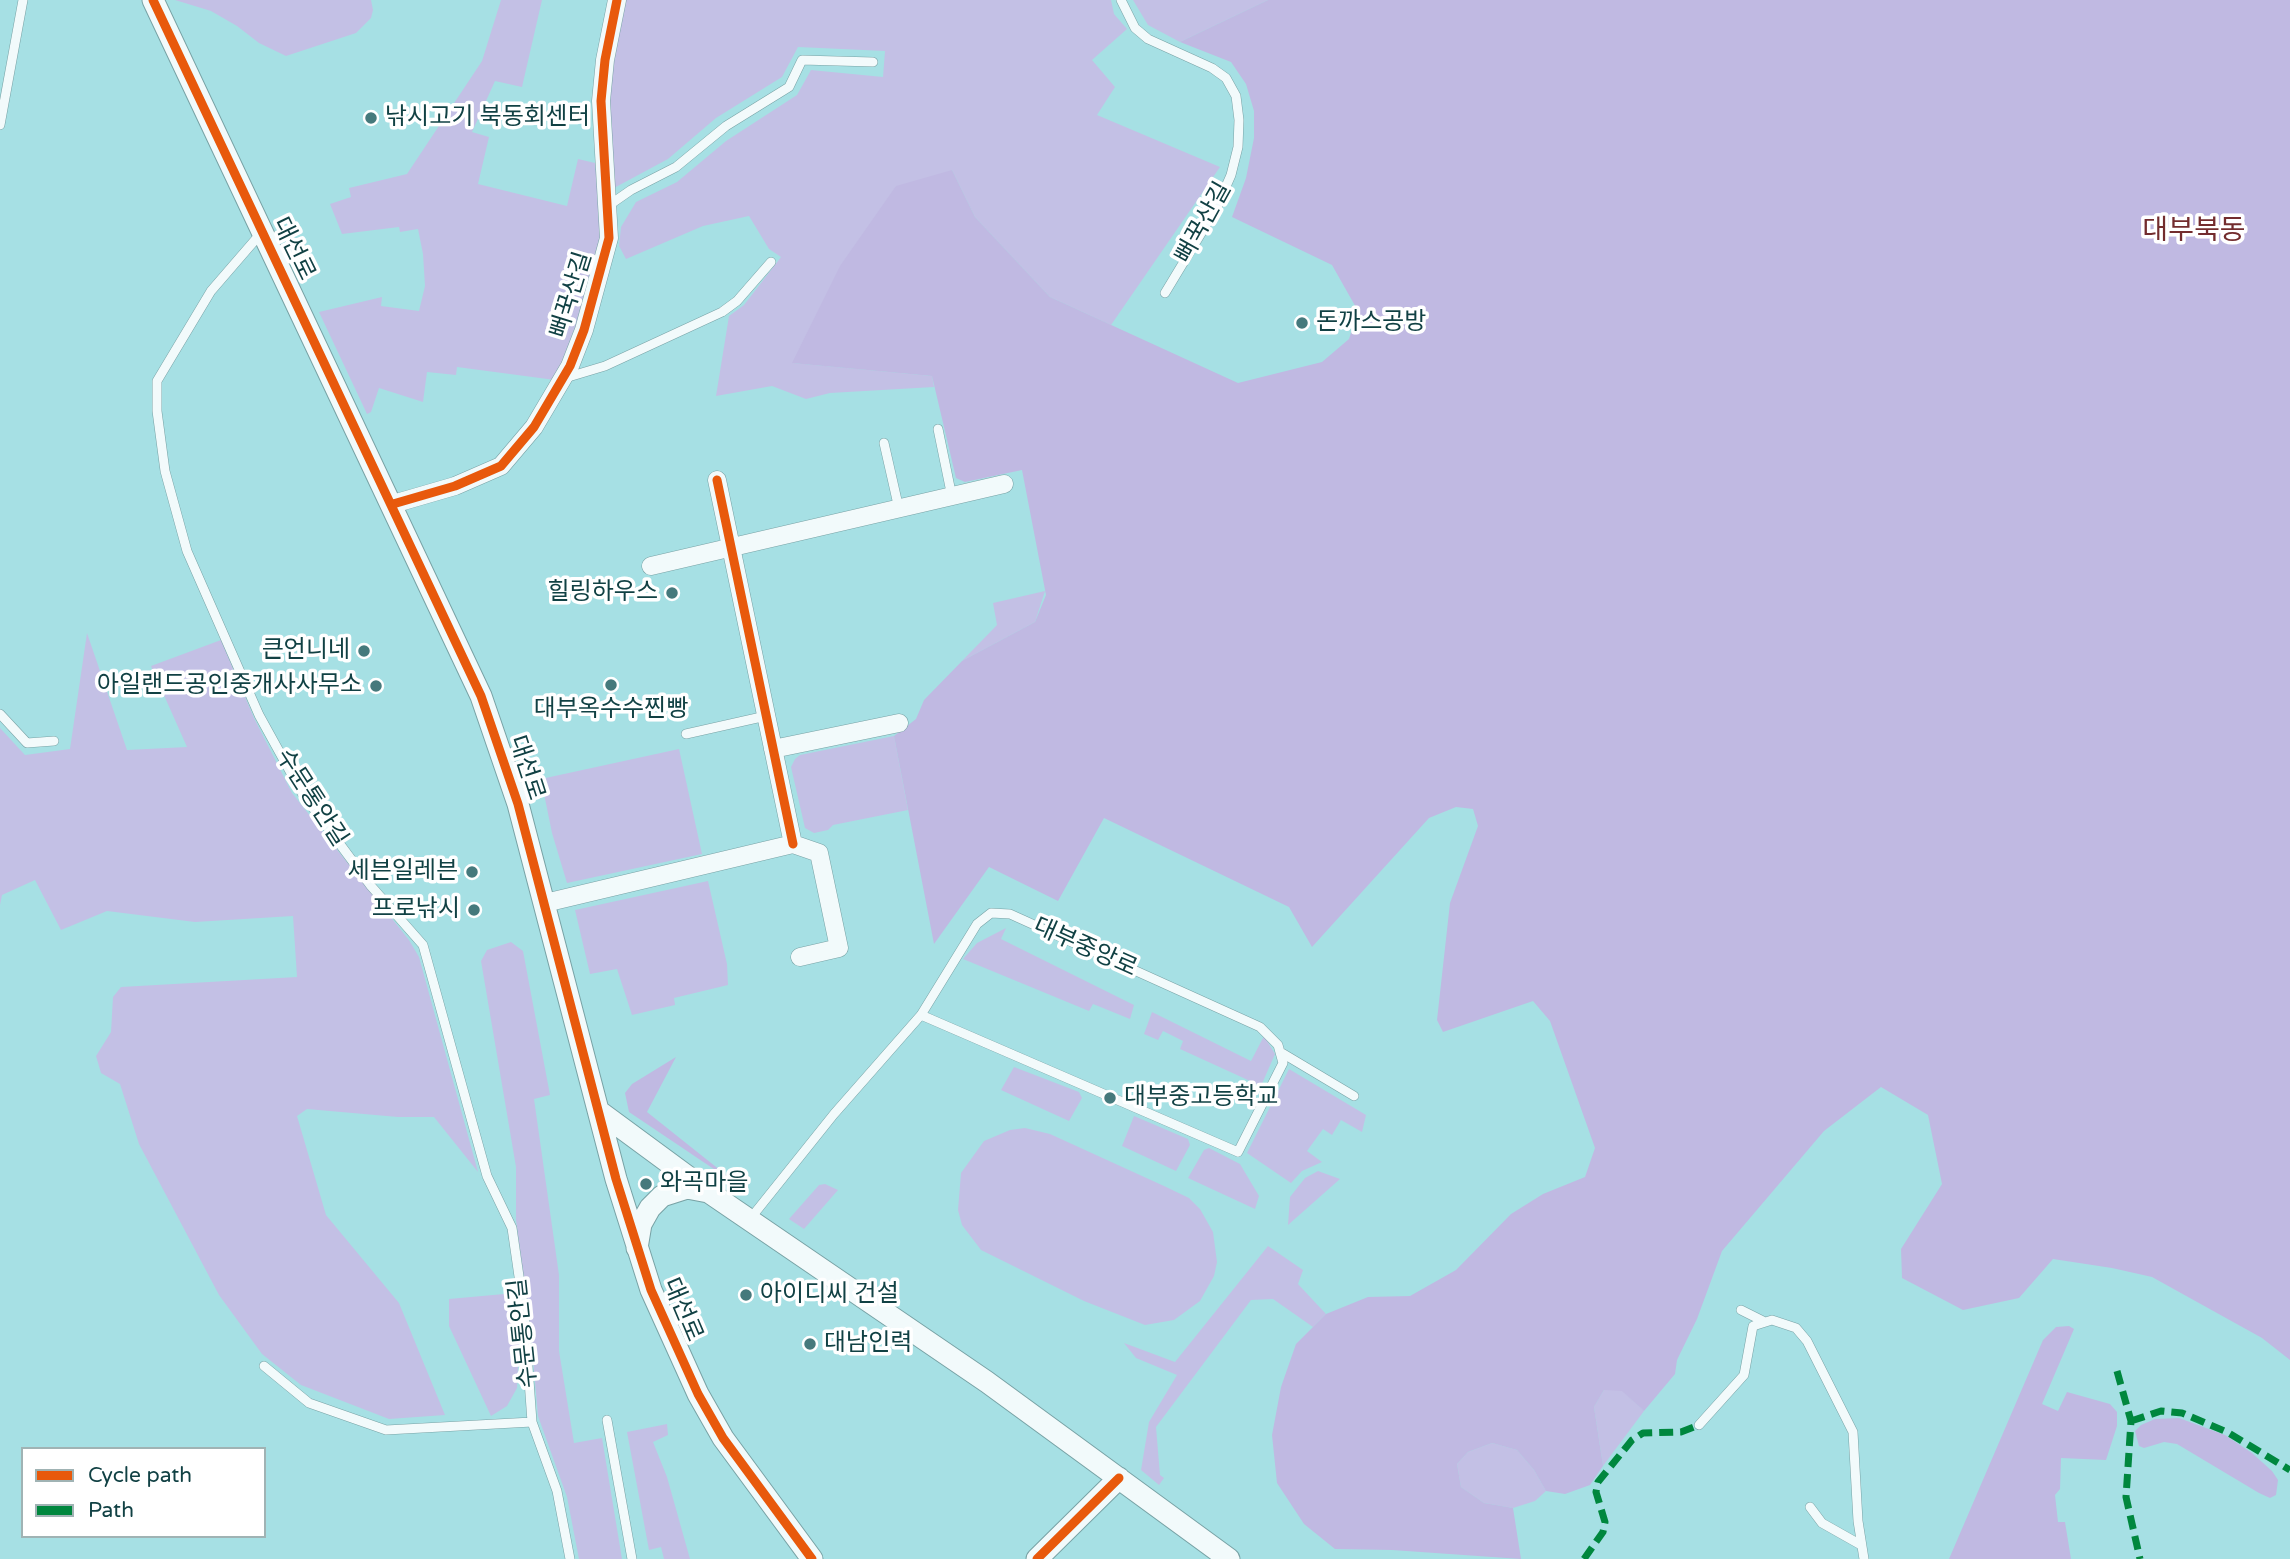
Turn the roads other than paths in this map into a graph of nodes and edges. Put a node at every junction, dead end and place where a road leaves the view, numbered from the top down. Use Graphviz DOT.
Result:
graph roads {
  1 [pos="23,0"];
  2 [pos="153,0"];
  3 [pos="618,0"];
  4 [pos="1121,0"];
  5 [pos="873,62"];
  6 [pos="0,125"];
  7 [pos="608,206"];
  8 [pos="263,230"];
  9 [pos="771,262"];
  10 [pos="1165,293"];
  11 [pos="563,378"];
  12 [pos="938,429"];
  13 [pos="884,443"];
  14 [pos="717,480"];
  15 [pos="1004,485"];
  16 [pos="952,497"];
  17 [pos="393,504"];
  18 [pos="898,509"];
  19 [pos="732,548"];
  20 [pos="652,566"];
  21 [pos="0,714"];
  22 [pos="766,716"];
  23 [pos="899,723"];
  24 [pos="686,734"];
  25 [pos="54,741"];
  26 [pos="773,749"];
  27 [pos="793,844"];
  28 [pos="545,903"];
  29 [pos="800,957"];
  30 [pos="921,1015"];
  31 [pos="1282,1053"];
  32 [pos="1354,1096"];
  33 [pos="600,1112"];
  34 [pos="710,1193"];
  35 [pos="750,1219"];
  36 [pos="636,1248"];
  37 [pos="1741,1310"];
  38 [pos="1763,1321"];
  39 [pos="264,1366"];
  40 [pos="607,1420"];
  41 [pos="532,1422"];
  42 [pos="1699,1425"];
  43 [pos="1119,1478"];
  44 [pos="1810,1507"];
  45 [pos="776,1514"];
  46 [pos="1861,1545"];
  47 [pos="570,1559"];
  48 [pos="632,1559"];
  49 [pos="793,1559"];
  50 [pos="812,1559"];
  51 [pos="1037,1559"];
  52 [pos="1230,1559"];
  53 [pos="1864,1559"];
  1 -- 6 [label="lane"];
  2 -- 8 [label="street, 대선로"];
  3 -- 7 [label="street, 뻐꾹산길"];
  4 -- 10 [label="lane, 뻐꾹산길"];
  5 -- 7 [label="lane"];
  7 -- 11 [label="street, 뻐꾹산길"];
  8 -- 17 [label="street, 대선로"];
  8 -- 41 [label="lane, 수문통안길"];
  9 -- 11 [label="lane, 뻐꾹산길"];
  11 -- 17 [label="street, 뻐꾹산길"];
  12 -- 16 [label="lane"];
  13 -- 18 [label="lane"];
  14 -- 19 [label="street"];
  15 -- 16 [label="street"];
  16 -- 18 [label="street"];
  17 -- 28 [label="street, 대선로"];
  18 -- 19 [label="street"];
  19 -- 20 [label="street"];
  19 -- 22 [label="street"];
  21 -- 25 [label="lane"];
  22 -- 24 [label="lane"];
  22 -- 26 [label="street"];
  23 -- 26 [label="street"];
  26 -- 27 [label="street"];
  27 -- 28 [label="street"];
  27 -- 29 [label="street"];
  28 -- 33 [label="street, 대선로"];
  30 -- 31 [label="lane, 대부중앙로"];
  30 -- 31 [label="lane"];
  30 -- 35 [label="lane, 대부중앙로"];
  31 -- 32 [label="lane, 대부중앙로"];
  33 -- 34 [label="street"];
  33 -- 36 [label="street, 대선로"];
  34 -- 35 [label="street"];
  34 -- 36 [label="street"];
  35 -- 43 [label="street"];
  36 -- 45 [label="street, 대선로"];
  37 -- 38 [label="lane"];
  38 -- 42 [label="lane"];
  38 -- 46 [label="lane"];
  39 -- 41 [label="lane, 수문통안길"];
  40 -- 48 [label="lane"];
  41 -- 47 [label="lane, 수문통안길"];
  43 -- 51 [label="street"];
  43 -- 52 [label="street"];
  44 -- 46 [label="lane"];
  45 -- 49 [label="street"];
  45 -- 50 [label="street, 대선로"];
  46 -- 53 [label="lane"];
}
